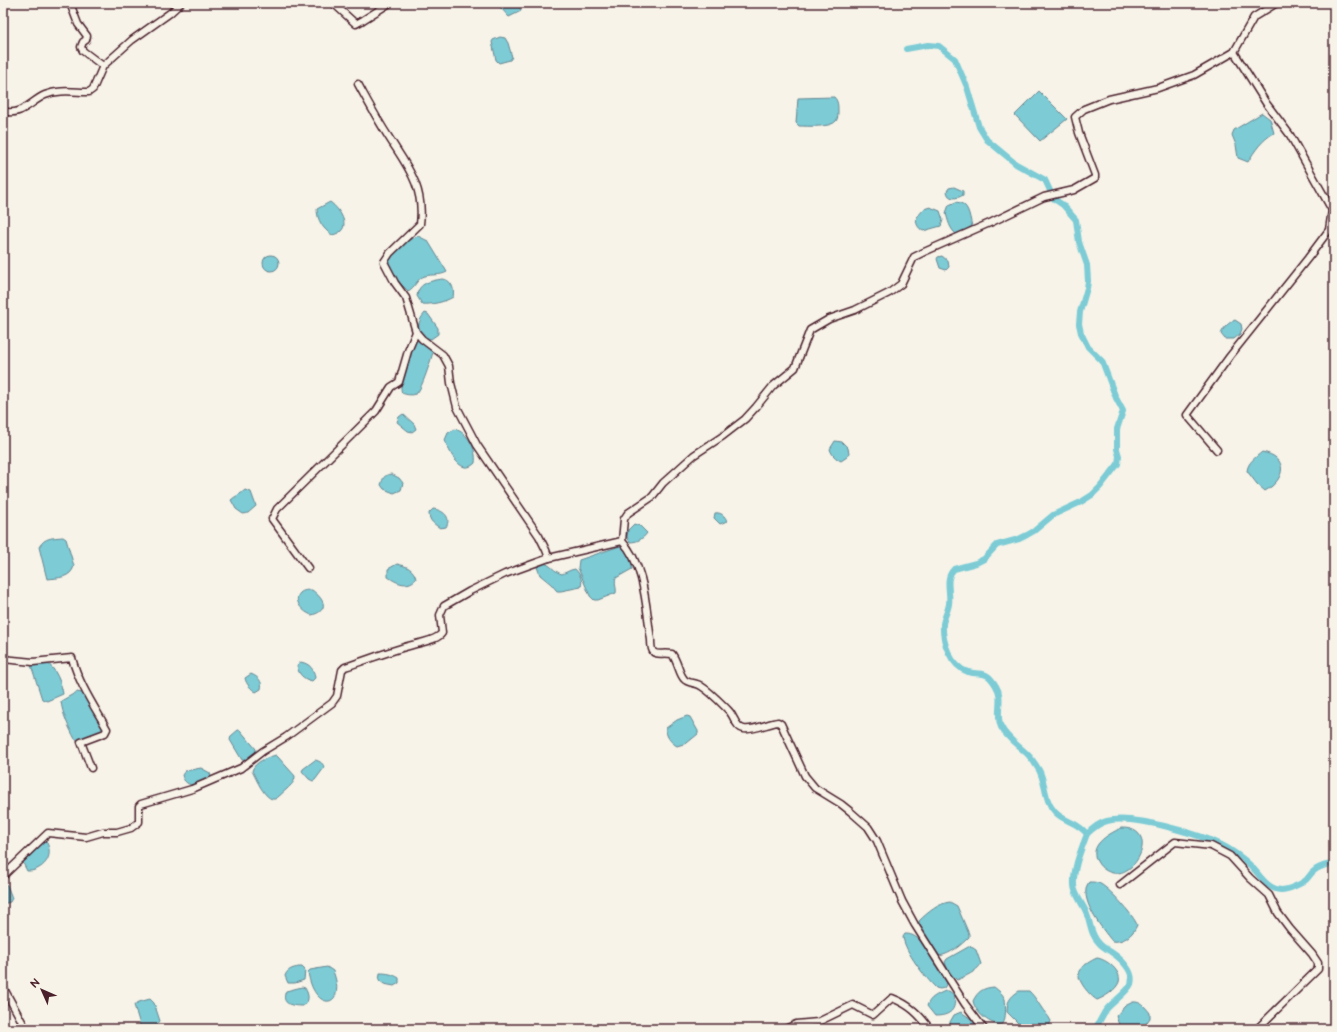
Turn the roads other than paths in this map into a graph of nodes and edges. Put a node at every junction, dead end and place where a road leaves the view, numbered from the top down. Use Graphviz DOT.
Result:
graph roads {
  1 [pos="70,3"];
  2 [pos="181,3"];
  3 [pos="333,3"];
  4 [pos="390,3"];
  5 [pos="1277,3"];
  6 [pos="1234,52"];
  7 [pos="102,66"];
  8 [pos="358,84"];
  9 [pos="3,110"];
  10 [pos="1333,208"];
  11 [pos="416,332"];
  12 [pos="1217,450"];
  13 [pos="622,541"];
  14 [pos="549,558"];
  15 [pos="308,568"];
  16 [pos="3,659"];
  17 [pos="91,768"];
  18 [pos="3,876"];
  19 [pos="1120,885"];
  20 [pos="3,987"];
  21 [pos="26,1029"];
  22 [pos="785,1029"];
  23 [pos="930,1029"];
  24 [pos="984,1029"];
  25 [pos="1257,1029"];
  1 -- 7 [label="street"];
  2 -- 7 [label="street"];
  3 -- 4 [label="street"];
  5 -- 6 [label="street"];
  6 -- 10 [label="street"];
  6 -- 13 [label="street"];
  7 -- 9 [label="street"];
  8 -- 11 [label="street"];
  10 -- 12 [label="street"];
  11 -- 14 [label="street"];
  11 -- 15 [label="street"];
  13 -- 14 [label="street"];
  13 -- 24 [label="street"];
  14 -- 18 [label="street"];
  16 -- 17 [label="street"];
  19 -- 25 [label="street"];
  20 -- 21 [label="street"];
  22 -- 23 [label="street"];
}
